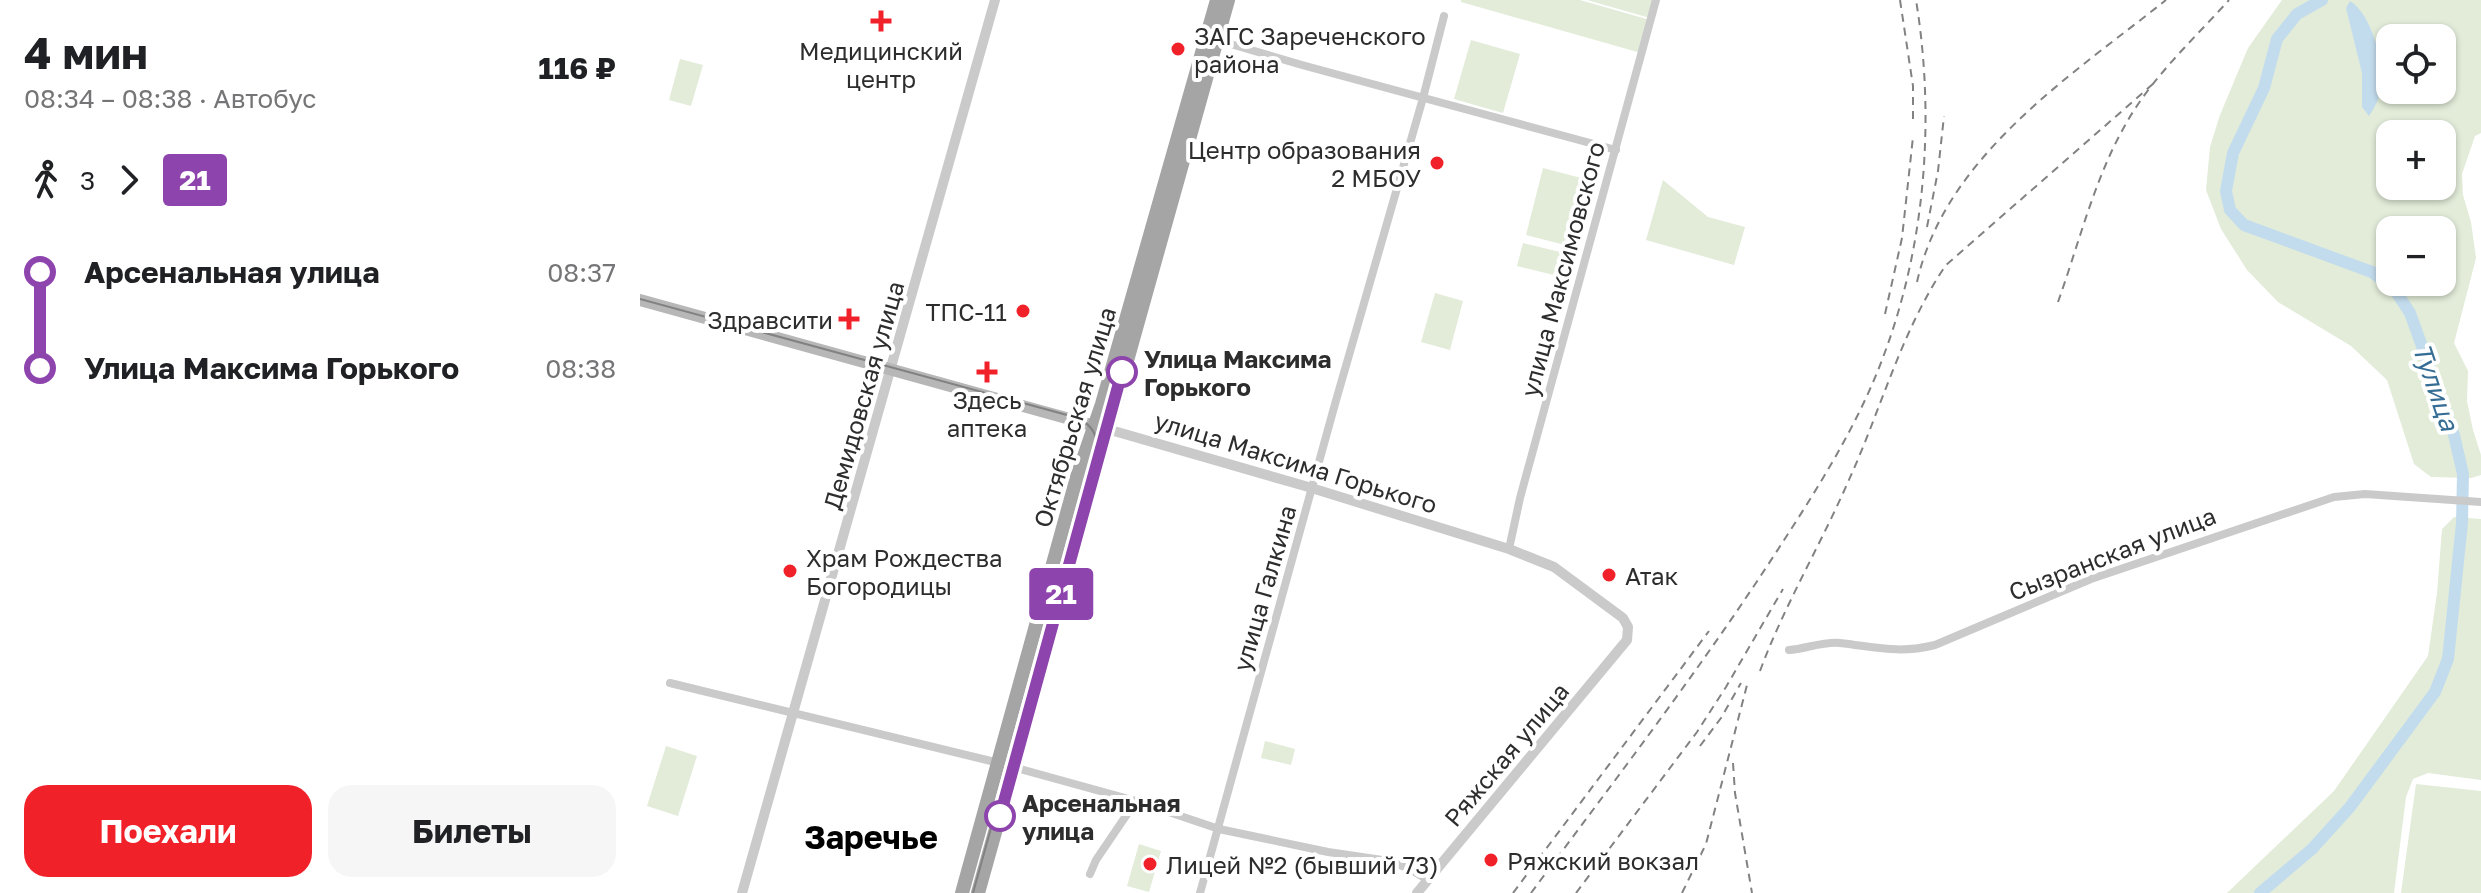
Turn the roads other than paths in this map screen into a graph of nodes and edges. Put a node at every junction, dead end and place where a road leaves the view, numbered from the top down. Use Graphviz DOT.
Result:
graph roads {
  1 [pos="995,0"];
  2 [pos="1217,0"];
  3 [pos="1228,0"];
  4 [pos="1656,0"];
  5 [pos="1444,16"];
  6 [pos="1217,40"];
  7 [pos="1423,98"];
  8 [pos="1616,150"];
  9 [pos="640,300"];
  10 [pos="891,369"];
  11 [pos="1101,427"];
  12 [pos="1313,489"];
  13 [pos="2481,502"];
  14 [pos="1509,549"];
  15 [pos="1627,640"];
  16 [pos="1789,650"];
  17 [pos="670,683"];
  18 [pos="794,712"];
  19 [pos="1006,765"];
  20 [pos="1136,801"];
  21 [pos="1219,829"];
  22 [pos="1090,874"];
  23 [pos="1428,880"];
  24 [pos="742,893"];
  25 [pos="962,893"];
  26 [pos="978,893"];
  27 [pos="1200,893"];
  28 [pos="1417,893"];
  1 -- 10 [label="street, Демидовская улица"];
  2 -- 11 [label="main road, Октябрьская улица"];
  3 -- 6 [label="main road, Октябрьская улица"];
  4 -- 8 [label="street, улица Максимовского"];
  5 -- 7 [label="street, улица Галкина"];
  6 -- 7 [label="street"];
  6 -- 11 [label="main road, Октябрьская улица"];
  7 -- 8 [label="street"];
  7 -- 12 [label="street, улица Галкина"];
  8 -- 14 [label="street, улица Максимовского"];
  9 -- 10 [label="main road, улица Максима Горького"];
  10 -- 11 [label="main road, улица Максима Горького"];
  10 -- 18 [label="street, Демидовская улица"];
  11 -- 12 [label="street, улица Максима Горького"];
  11 -- 19 [label="main road, Октябрьская улица"];
  12 -- 14 [label="street, улица Максима Горького"];
  12 -- 21 [label="street, улица Галкина"];
  13 -- 16 [label="street, Сызранская улица"];
  14 -- 15 [label="street, улица Максима Горького"];
  15 -- 23 [label="street, Ряжская улица"];
  17 -- 18 [label="street"];
  18 -- 19 [label="street"];
  18 -- 24 [label="street, Демидовская улица"];
  19 -- 20 [label="street"];
  19 -- 25 [label="main road, Октябрьская улица"];
  19 -- 26 [label="main road, Октябрьская улица"];
  20 -- 21 [label="street"];
  20 -- 22 [label="street"];
  21 -- 23 [label="street"];
  21 -- 27 [label="street, улица Галкина"];
  23 -- 28 [label="street, Ряжская улица"];
}
